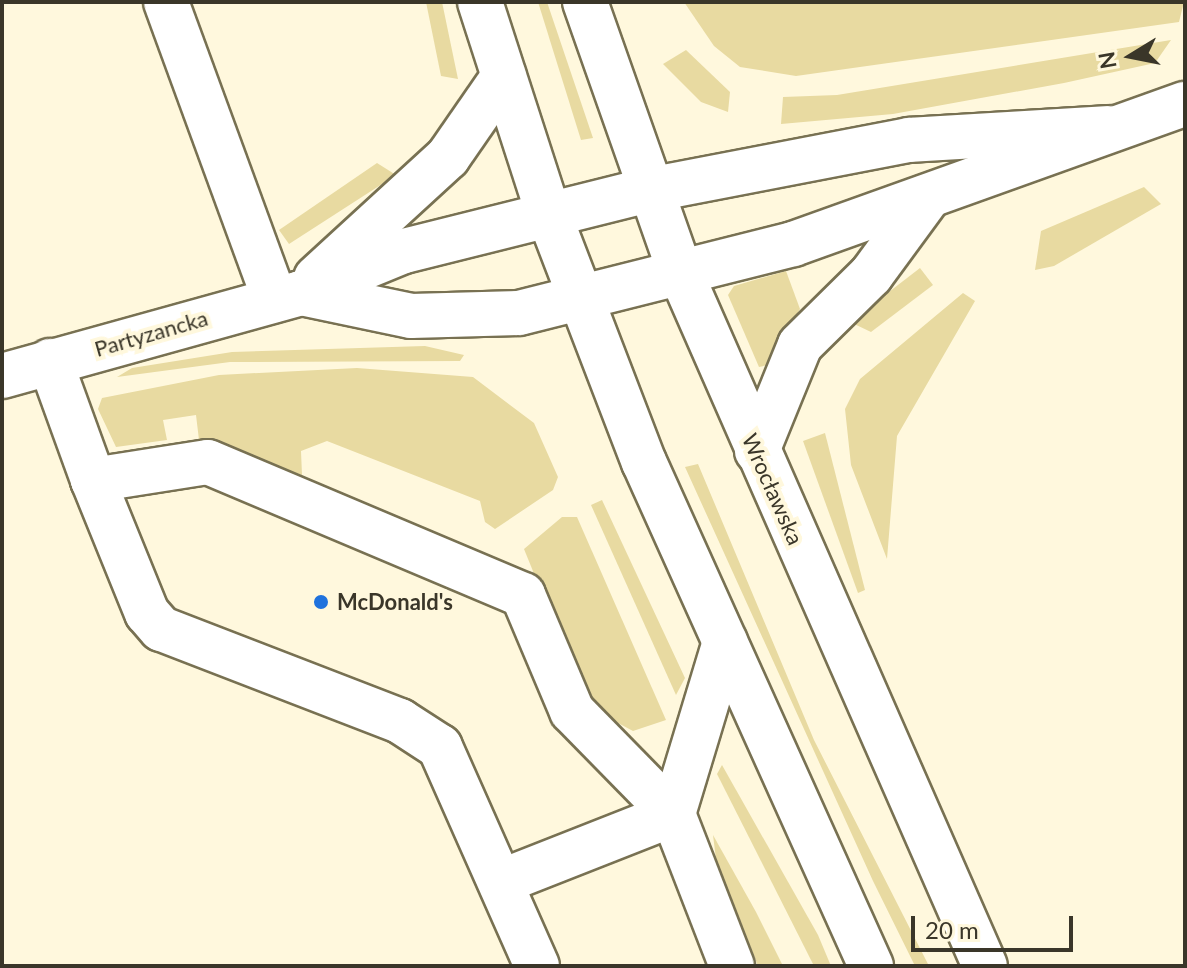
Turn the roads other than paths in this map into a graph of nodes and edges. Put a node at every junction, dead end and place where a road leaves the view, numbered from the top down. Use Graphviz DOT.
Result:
graph roads {
  1 [pos="166,2"];
  2 [pos="480,2"];
  3 [pos="585,2"];
  4 [pos="504,76"];
  5 [pos="1185,104"];
  6 [pos="1109,128"];
  7 [pos="649,190"];
  8 [pos="926,200"];
  9 [pos="549,215"];
  10 [pos="679,269"];
  11 [pos="578,294"];
  12 [pos="288,296"];
  13 [pos="50,361"];
  14 [pos="2,376"];
  15 [pos="757,451"];
  16 [pos="93,480"];
  17 [pos="725,642"];
  18 [pos="673,814"];
  19 [pos="503,881"];
  20 [pos="537,966"];
  21 [pos="732,966"];
  22 [pos="871,966"];
  23 [pos="985,966"];
  1 -- 12 [label="main road"];
  2 -- 4 [label="main road"];
  3 -- 7 [label="main road, Wrocławska"];
  4 -- 9 [label="main road"];
  4 -- 12 [label="main road"];
  5 -- 6 [label="main road"];
  6 -- 7 [label="main road, Partyzancka"];
  6 -- 8 [label="main road, Partyzancka"];
  7 -- 9 [label="main road, Partyzancka"];
  7 -- 10 [label="main road, Wrocławska"];
  8 -- 10 [label="main road, Partyzancka"];
  8 -- 15 [label="main road"];
  9 -- 11 [label="main road"];
  9 -- 12 [label="main road, Partyzancka"];
  10 -- 11 [label="main road, Partyzancka"];
  10 -- 15 [label="main road, Wrocławska"];
  11 -- 12 [label="main road, Partyzancka"];
  11 -- 17 [label="main road"];
  12 -- 13 [label="main road, Partyzancka"];
  13 -- 14 [label="main road, Partyzancka"];
  13 -- 16 [label="main road"];
  15 -- 23 [label="main road, Wrocławska"];
  16 -- 18 [label="main road"];
  16 -- 19 [label="main road"];
  17 -- 18 [label="main road"];
  17 -- 22 [label="main road"];
  18 -- 19 [label="main road"];
  18 -- 21 [label="main road"];
  19 -- 20 [label="main road"];
}
